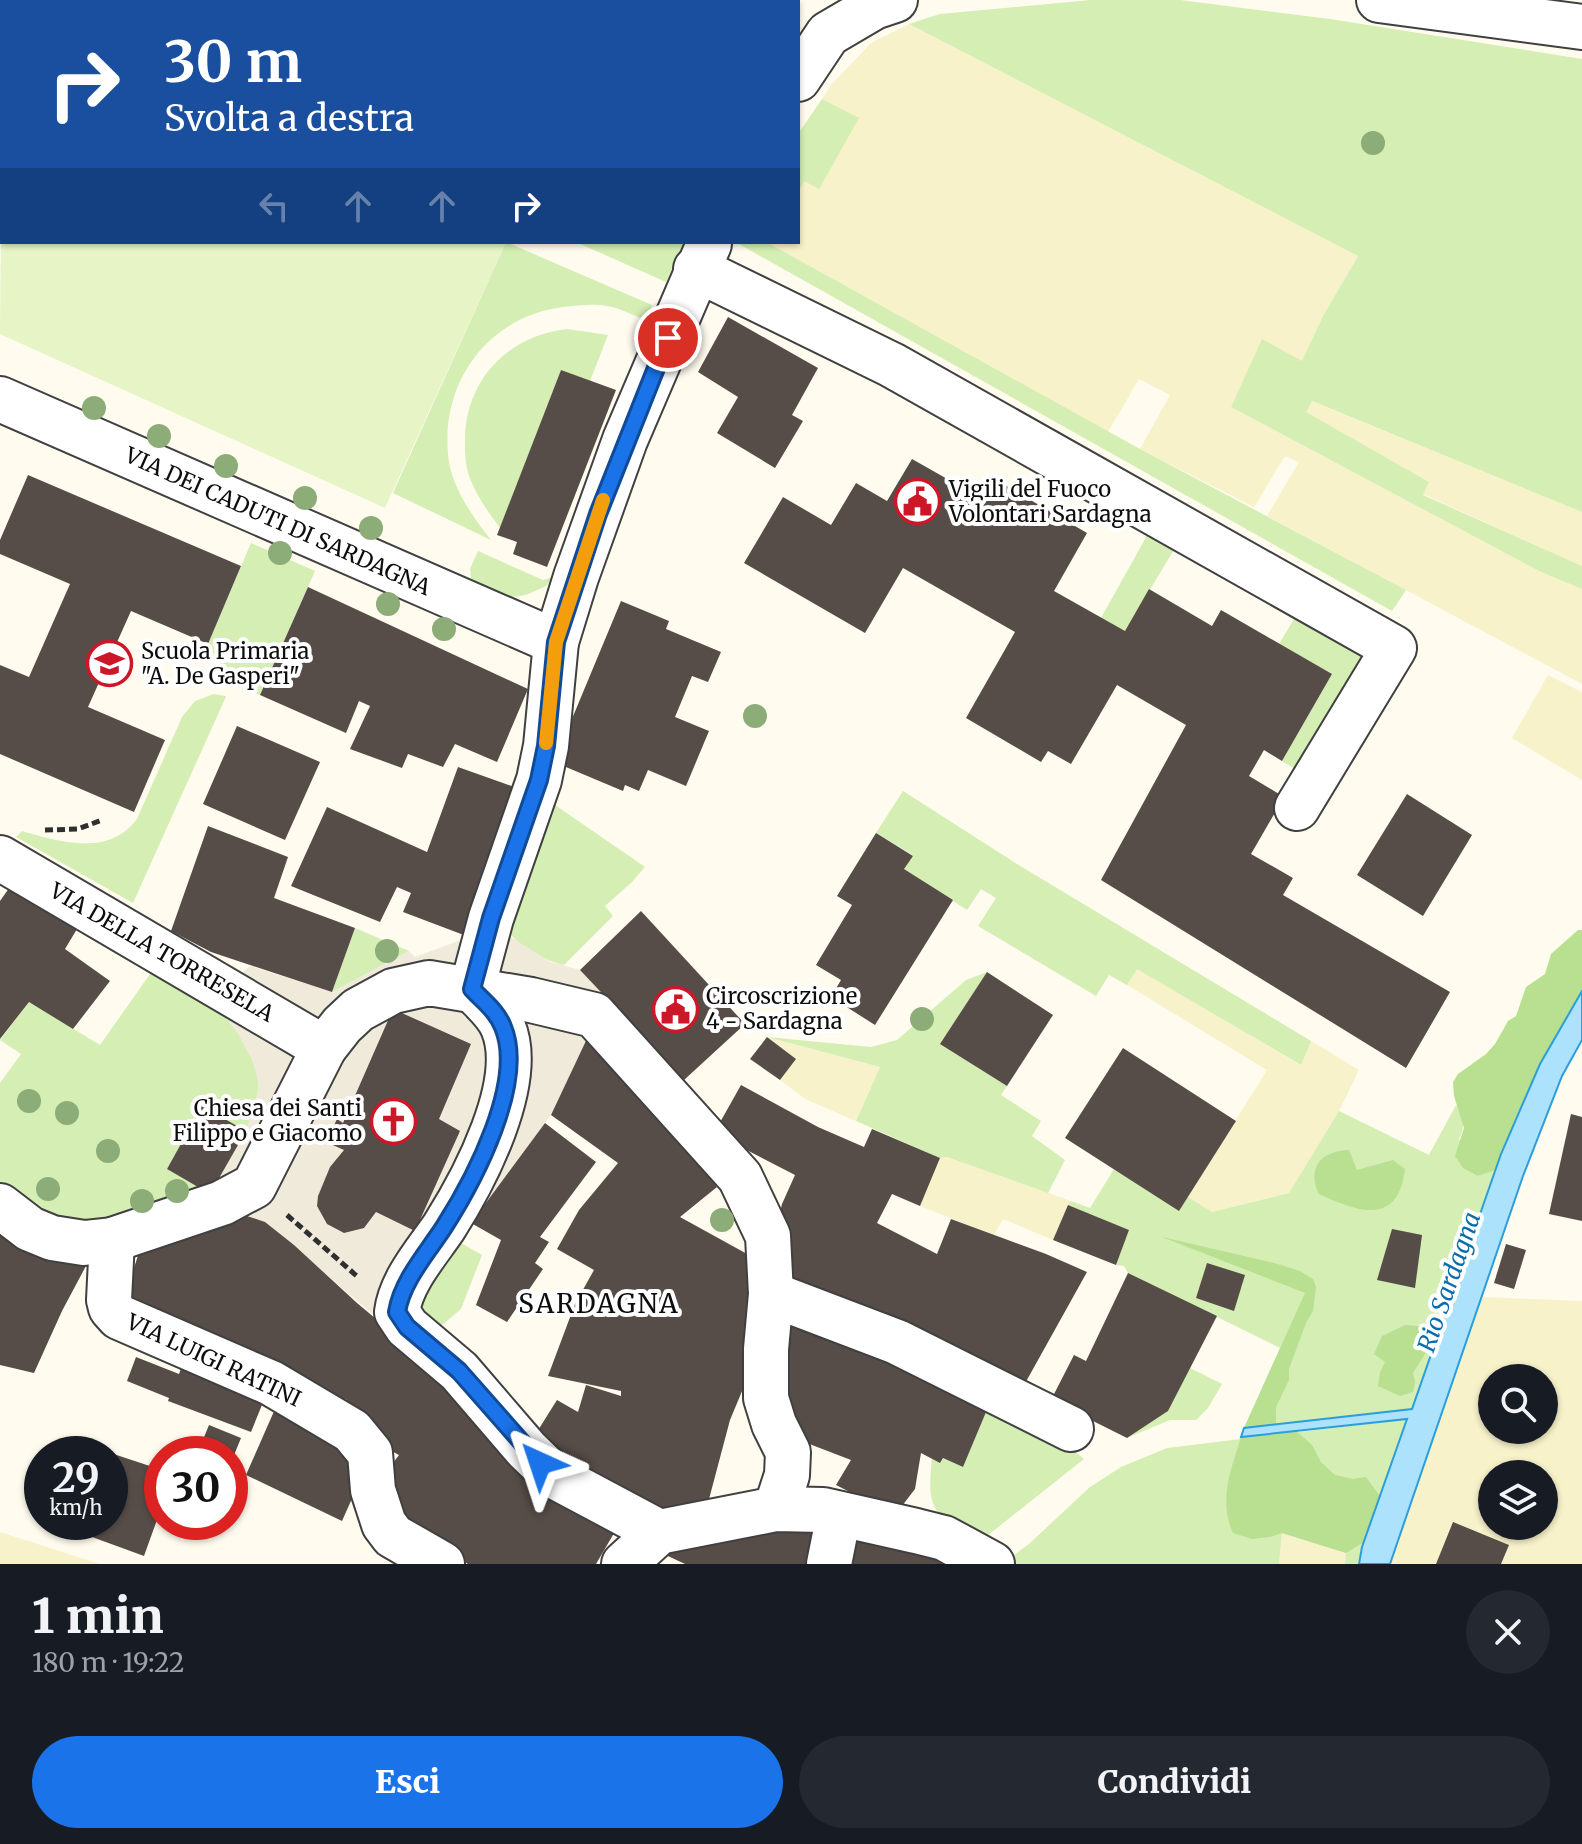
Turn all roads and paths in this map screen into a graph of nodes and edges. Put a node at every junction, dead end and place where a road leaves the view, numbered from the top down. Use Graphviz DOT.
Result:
graph roads {
  1 [pos="895,0"];
  2 [pos="1379,0"];
  3 [pos="830,17"];
  4 [pos="1573,17"];
  5 [pos="800,75"];
  6 [pos="703,256"];
  7 [pos="0,399"];
  8 [pos="556,642"];
  9 [pos="1297,808"];
  10 [pos="102,820"];
  11 [pos="32,827"];
  12 [pos="0,858"];
  13 [pos="472,989"];
  14 [pos="324,1048"];
  15 [pos="238,1194"];
  16 [pos="0,1206"];
  17 [pos="112,1240"];
  18 [pos="771,1294"];
  19 [pos="397,1312"];
  20 [pos="1071,1429"];
  21 [pos="776,1509"];
  22 [pos="839,1514"];
  23 [pos="659,1532"];
  24 [pos="442,1564"];
  25 [pos="624,1564"];
  26 [pos="829,1564"];
  27 [pos="992,1564"];
  1 -- 3 [label="street"];
  2 -- 4 [label="street"];
  3 -- 5 [label="street"];
  6 -- 8 [label="street"];
  6 -- 9 [label="street"];
  7 -- 8 [label="street, VIA DEI CADUTI DI SARDAGNA"];
  8 -- 13 [label="street"];
  10 -- 11 [label="path"];
  12 -- 14 [label="street, VIA DELLA TORRESELA"];
  13 -- 14 [label="street"];
  13 -- 18 [label="street"];
  13 -- 19 [label="street"];
  14 -- 15 [label="street"];
  15 -- 17 [label="street"];
  15 -- 19 [label="path"];
  16 -- 17 [label="street"];
  17 -- 24 [label="street, VIA LUIGI RATINI"];
  18 -- 20 [label="street"];
  18 -- 21 [label="street"];
  19 -- 23 [label="street"];
  21 -- 22 [label="street"];
  21 -- 23 [label="street"];
  22 -- 26 [label="street"];
  22 -- 27 [label="street"];
  23 -- 25 [label="street"];
}
